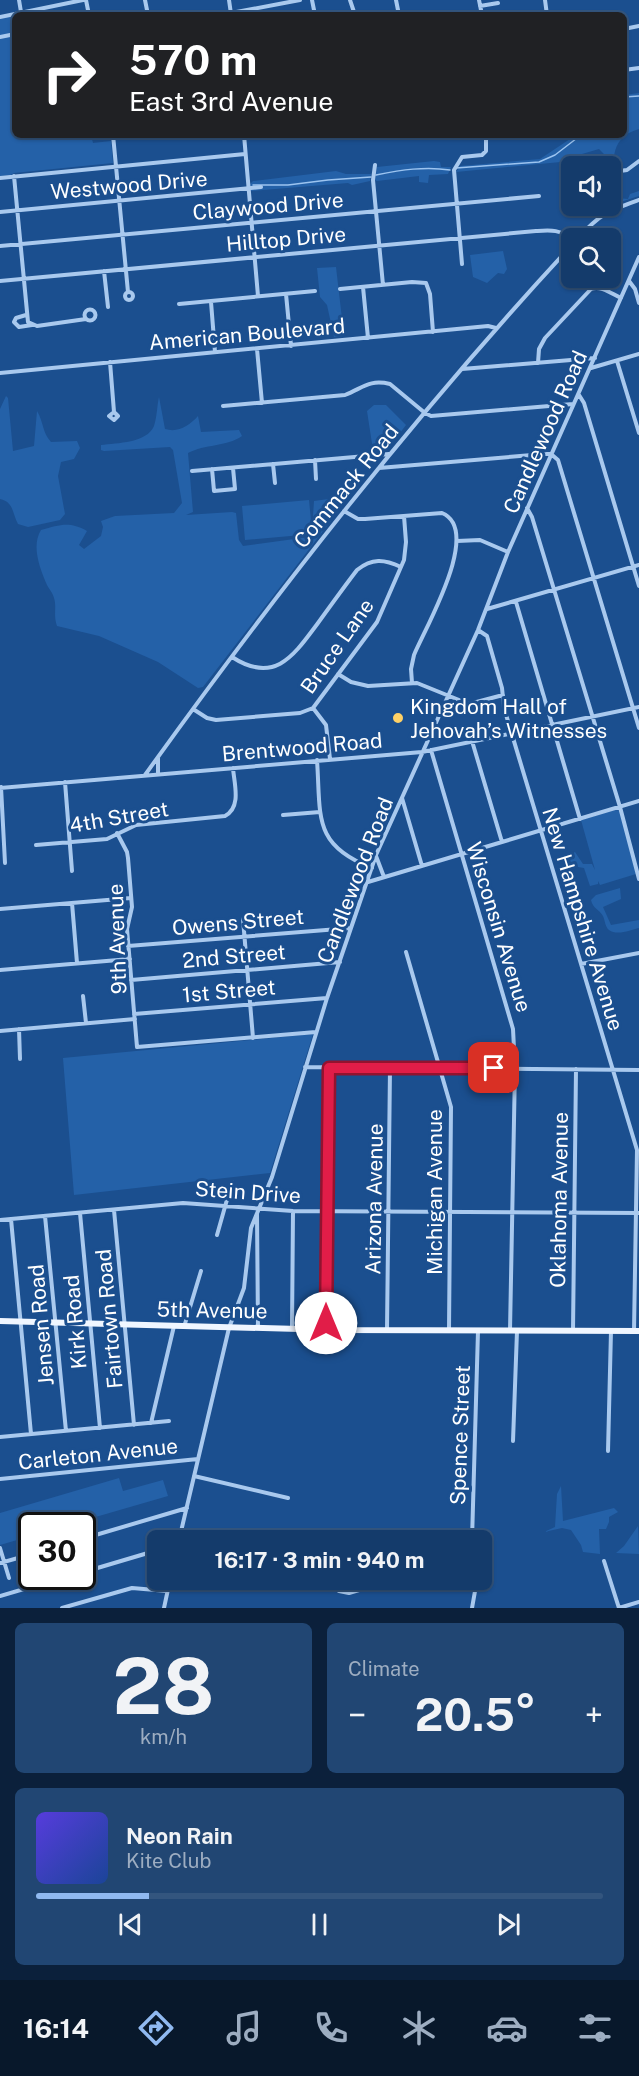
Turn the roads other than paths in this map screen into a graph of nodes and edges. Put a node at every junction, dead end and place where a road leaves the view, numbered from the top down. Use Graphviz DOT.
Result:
graph roads {
  1 [pos="19,0"];
  2 [pos="85,0"];
  3 [pos="300,0"];
  4 [pos="479,0"];
  5 [pos="61,2"];
  6 [pos="498,3"];
  7 [pos="480,6"];
  8 [pos="21,12"];
  9 [pos="241,12"];
  10 [pos="481,12"];
  11 [pos="113,138"];
  12 [pos="243,138"];
  13 [pos="486,138"];
  14 [pos="245,154"];
  15 [pos="639,161"];
  16 [pos="375,165"];
  17 [pos="116,167"];
  18 [pos="621,171"];
  19 [pos="14,176"];
  20 [pos="0,178"];
  21 [pos="261,187"];
  22 [pos="248,189"];
  23 [pos="539,196"];
  24 [pos="119,201"];
  25 [pos="638,201"];
  26 [pos="456,204"];
  27 [pos="17,210"];
  28 [pos="376,211"];
  29 [pos="0,212"];
  30 [pos="252,223"];
  31 [pos="587,228"];
  32 [pos="561,231"];
  33 [pos="122,235"];
  34 [pos="460,238"];
  35 [pos="20,244"];
  36 [pos="379,245"];
  37 [pos="0,246"];
  38 [pos="255,257"];
  39 [pos="561,257"];
  40 [pos="639,257"];
  41 [pos="462,264"];
  42 [pos="125,269"];
  43 [pos="104,271"];
  44 [pos="23,279"];
  45 [pos="629,280"];
  46 [pos="0,281"];
  47 [pos="383,285"];
  48 [pos="363,286"];
  49 [pos="340,289"];
  50 [pos="315,291"];
  51 [pos="128,292"];
  52 [pos="286,294"];
  53 [pos="258,296"];
  54 [pos="621,298"];
  55 [pos="211,302"];
  56 [pos="639,303"];
  57 [pos="179,304"];
  58 [pos="108,307"];
  59 [pos="26,315"];
  60 [pos="86,319"];
  61 [pos="32,325"];
  62 [pos="496,327"];
  63 [pos="433,332"];
  64 [pos="368,338"];
  65 [pos="291,346"];
  66 [pos="257,349"];
  67 [pos="216,352"];
  68 [pos="639,354"];
  69 [pos="596,358"];
  70 [pos="617,361"];
  71 [pos="110,362"];
  72 [pos="538,363"];
  73 [pos="591,368"];
  74 [pos="461,370"];
  75 [pos="0,373"];
  76 [pos="579,394"];
  77 [pos="262,403"];
  78 [pos="573,404"];
  79 [pos="223,406"];
  80 [pos="114,411"];
  81 [pos="425,413"];
  82 [pos="639,433"];
  83 [pos="390,454"];
  84 [pos="551,454"];
  85 [pos="315,460"];
  86 [pos="273,464"];
  87 [pos="233,468"];
  88 [pos="378,468"];
  89 [pos="212,470"];
  90 [pos="192,471"];
  91 [pos="316,479"];
  92 [pos="275,483"];
  93 [pos="527,508"];
  94 [pos="344,511"];
  95 [pos="404,516"];
  96 [pos="457,541"];
  97 [pos="508,552"];
  98 [pos="639,565"];
  99 [pos="402,567"];
  100 [pos="633,567"];
  101 [pos="594,578"];
  102 [pos="639,586"];
  103 [pos="555,590"];
  104 [pos="516,602"];
  105 [pos="486,609"];
  106 [pos="478,630"];
  107 [pos="232,657"];
  108 [pos="339,674"];
  109 [pos="412,683"];
  110 [pos="503,695"];
  111 [pos="448,696"];
  112 [pos="639,707"];
  113 [pos="313,708"];
  114 [pos="633,708"];
  115 [pos="193,709"];
  116 [pos="593,716"];
  117 [pos="552,725"];
  118 [pos="639,728"];
  119 [pos="512,733"];
  120 [pos="472,741"];
  121 [pos="431,750"];
  122 [pos="422,752"];
  123 [pos="158,757"];
  124 [pos="330,759"];
  125 [pos="317,760"];
  126 [pos="233,768"];
  127 [pos="158,774"];
  128 [pos="145,775"];
  129 [pos="64,782"];
  130 [pos="0,788"];
  131 [pos="402,798"];
  132 [pos="639,801"];
  133 [pos="620,807"];
  134 [pos="321,812"];
  135 [pos="283,815"];
  136 [pos="580,819"];
  137 [pos="542,831"];
  138 [pos="117,833"];
  139 [pos="69,842"];
  140 [pos="502,842"];
  141 [pos="36,845"];
  142 [pos="2,848"];
  143 [pos="376,855"];
  144 [pos="462,855"];
  145 [pos="5,863"];
  146 [pos="422,866"];
  147 [pos="372,868"];
  148 [pos="72,871"];
  149 [pos="384,878"];
  150 [pos="639,879"];
  151 [pos="367,882"];
  152 [pos="131,898"];
  153 [pos="72,903"];
  154 [pos="0,909"];
  155 [pos="243,919"];
  156 [pos="351,928"];
  157 [pos="244,936"];
  158 [pos="129,946"];
  159 [pos="406,952"];
  160 [pos="639,953"];
  161 [pos="130,959"];
  162 [pos="340,962"];
  163 [pos="77,963"];
  164 [pos="581,964"];
  165 [pos="0,970"];
  166 [pos="247,970"];
  167 [pos="131,980"];
  168 [pos="84,996"];
  169 [pos="327,998"];
  170 [pos="250,1004"];
  171 [pos="135,1016"];
  172 [pos="86,1023"];
  173 [pos="19,1029"];
  174 [pos="0,1031"];
  175 [pos="316,1032"];
  176 [pos="253,1038"];
  177 [pos="20,1059"];
  178 [pos="306,1067"];
  179 [pos="329,1068"];
  180 [pos="390,1068"];
  181 [pos="439,1068"];
  182 [pos="515,1068"];
  183 [pos="576,1069"];
  184 [pos="613,1070"];
  185 [pos="639,1070"];
  186 [pos="232,1182"];
  187 [pos="225,1207"];
  188 [pos="114,1210"];
  189 [pos="293,1211"];
  190 [pos="327,1211"];
  191 [pos="450,1211"];
  192 [pos="258,1212"];
  193 [pos="388,1212"];
  194 [pos="512,1212"];
  195 [pos="574,1212"];
  196 [pos="80,1213"];
  197 [pos="637,1213"];
  198 [pos="45,1216"];
  199 [pos="11,1219"];
  200 [pos="0,1220"];
  201 [pos="217,1235"];
  202 [pos="201,1271"];
  203 [pos="0,1321"];
  204 [pos="21,1321"];
  205 [pos="56,1322"];
  206 [pos="90,1323"];
  207 [pos="125,1324"];
  208 [pos="174,1326"];
  209 [pos="184,1327"];
  210 [pos="229,1328"];
  211 [pos="258,1328"];
  212 [pos="292,1329"];
  213 [pos="326,1329"];
  214 [pos="387,1330"];
  215 [pos="449,1330"];
  216 [pos="478,1330"];
  217 [pos="513,1331"];
  218 [pos="573,1331"];
  219 [pos="611,1331"];
  220 [pos="637,1331"];
  221 [pos="169,1422"];
  222 [pos="151,1423"];
  223 [pos="134,1425"];
  224 [pos="100,1428"];
  225 [pos="66,1431"];
  226 [pos="32,1434"];
  227 [pos="0,1437"];
  228 [pos="513,1441"];
  229 [pos="608,1451"];
  230 [pos="198,1459"];
  231 [pos="194,1476"];
  232 [pos="0,1479"];
  233 [pos="288,1498"];
  234 [pos="187,1508"];
  235 [pos="182,1530"];
  236 [pos="472,1530"];
  237 [pos="96,1535"];
  238 [pos="0,1548"];
  239 [pos="147,1554"];
  240 [pos="18,1558"];
  241 [pos="604,1561"];
  242 [pos="2,1563"];
  243 [pos="96,1568"];
  244 [pos="9,1578"];
  245 [pos="20,1590"];
  246 [pos="359,1590"];
  247 [pos="475,1590"];
  248 [pos="167,1592"];
  249 [pos="339,1592"];
  250 [pos="0,1596"];
  251 [pos="639,1602"];
  252 [pos="62,1608"];
  253 [pos="164,1608"];
  254 [pos="472,1608"];
  255 [pos="619,1608"];
  1 -- 8 [label="street"];
  2 -- 5 [label="street"];
  3 -- 9 [label="street"];
  4 -- 7 [label="street"];
  5 -- 8 [label="street"];
  6 -- 7 [label="street"];
  7 -- 10 [label="street"];
  11 -- 17 [label="street"];
  12 -- 14 [label="street"];
  13 -- 26 [label="street"];
  14 -- 17 [label="street"];
  14 -- 22 [label="street"];
  15 -- 18 [label="street"];
  16 -- 28 [label="street"];
  17 -- 19 [label="street"];
  17 -- 24 [label="street"];
  19 -- 20 [label="street"];
  19 -- 27 [label="street"];
  21 -- 22 [label="street, Westwood Drive"];
  22 -- 24 [label="street, Westwood Drive"];
  22 -- 30 [label="street"];
  23 -- 26 [label="street, Claywood Drive"];
  24 -- 27 [label="street, Westwood Drive"];
  24 -- 33 [label="street"];
  25 -- 31 [label="street"];
  26 -- 28 [label="street, Claywood Drive"];
  26 -- 34 [label="street"];
  27 -- 29 [label="street, Westwood Drive"];
  27 -- 35 [label="street"];
  28 -- 30 [label="street, Claywood Drive"];
  28 -- 36 [label="street"];
  30 -- 33 [label="street, Claywood Drive"];
  30 -- 38 [label="street"];
  32 -- 34 [label="street, Hilltop Drive"];
  33 -- 35 [label="street, Claywood Drive"];
  33 -- 42 [label="street"];
  34 -- 36 [label="street, Hilltop Drive"];
  34 -- 41 [label="street"];
  35 -- 37 [label="street, Claywood Drive"];
  35 -- 44 [label="street"];
  36 -- 38 [label="street, Hilltop Drive"];
  36 -- 47 [label="street"];
  38 -- 42 [label="street, Hilltop Drive"];
  38 -- 53 [label="street"];
  39 -- 62 [label="street, Commack Road"];
  40 -- 45 [label="street, Candlewood Road"];
  42 -- 43 [label="street, Hilltop Drive"];
  42 -- 51 [label="street"];
  43 -- 44 [label="street, Hilltop Drive"];
  43 -- 58 [label="street"];
  44 -- 46 [label="street, Hilltop Drive"];
  44 -- 59 [label="street"];
  45 -- 54 [label="street, Candlewood Road"];
  45 -- 56 [label="street"];
  47 -- 48 [label="street"];
  47 -- 63 [label="street"];
  48 -- 49 [label="street"];
  48 -- 64 [label="street"];
  50 -- 52 [label="street"];
  52 -- 53 [label="street"];
  52 -- 65 [label="street"];
  53 -- 55 [label="street"];
  54 -- 69 [label="street, Candlewood Road"];
  54 -- 72 [label="street"];
  55 -- 57 [label="street"];
  55 -- 67 [label="street"];
  59 -- 61 [label="street"];
  59 -- 61 [label="street"];
  60 -- 61 [label="street"];
  62 -- 63 [label="street, American Boulevard"];
  62 -- 74 [label="street, Commack Road"];
  63 -- 64 [label="street, American Boulevard"];
  64 -- 65 [label="street, American Boulevard"];
  65 -- 66 [label="street, American Boulevard"];
  66 -- 67 [label="street, American Boulevard"];
  66 -- 77 [label="street"];
  67 -- 71 [label="street, American Boulevard"];
  68 -- 70 [label="street"];
  69 -- 72 [label="street"];
  69 -- 73 [label="street, Candlewood Road"];
  70 -- 73 [label="street"];
  70 -- 82 [label="street"];
  71 -- 75 [label="street, American Boulevard"];
  71 -- 80 [label="street"];
  72 -- 74 [label="street"];
  73 -- 76 [label="street, Candlewood Road"];
  74 -- 81 [label="street, Commack Road"];
  76 -- 78 [label="street, Candlewood Road"];
  76 -- 100 [label="street"];
  77 -- 79 [label="street"];
  77 -- 81 [label="street"];
  78 -- 81 [label="street"];
  78 -- 84 [label="street, Candlewood Road"];
  81 -- 83 [label="street, Commack Road"];
  83 -- 85 [label="street"];
  83 -- 88 [label="street, Commack Road"];
  84 -- 88 [label="street"];
  84 -- 93 [label="street, Candlewood Road"];
  84 -- 101 [label="street"];
  85 -- 86 [label="street"];
  85 -- 91 [label="street"];
  86 -- 87 [label="street"];
  86 -- 92 [label="street"];
  87 -- 89 [label="street"];
  87 -- 89 [label="street"];
  88 -- 94 [label="street, Commack Road"];
  89 -- 90 [label="street"];
  93 -- 97 [label="street, Candlewood Road"];
  93 -- 103 [label="street"];
  94 -- 95 [label="street"];
  94 -- 107 [label="street, Commack Road"];
  95 -- 96 [label="street"];
  95 -- 99 [label="street, Bruce Lane"];
  96 -- 97 [label="street"];
  96 -- 109 [label="street"];
  97 -- 105 [label="street, Candlewood Road"];
  98 -- 100 [label="street"];
  99 -- 107 [label="street"];
  99 -- 108 [label="street, Bruce Lane"];
  100 -- 101 [label="street"];
  100 -- 102 [label="street"];
  101 -- 103 [label="street"];
  101 -- 114 [label="street"];
  103 -- 104 [label="street"];
  103 -- 116 [label="street"];
  104 -- 105 [label="street"];
  104 -- 117 [label="street"];
  105 -- 106 [label="street, Candlewood Road"];
  106 -- 110 [label="street, New Hampshire Avenue"];
  106 -- 111 [label="street, Candlewood Road"];
  107 -- 115 [label="street, Commack Road"];
  108 -- 109 [label="street"];
  108 -- 113 [label="street, Bruce Lane"];
  109 -- 111 [label="street"];
  110 -- 111 [label="street"];
  110 -- 119 [label="street, New Hampshire Avenue"];
  111 -- 122 [label="street, Candlewood Road"];
  112 -- 114 [label="street, Brentwood Road"];
  113 -- 115 [label="street, Bruce Lane"];
  113 -- 124 [label="street"];
  114 -- 116 [label="street, Brentwood Road"];
  114 -- 118 [label="street"];
  115 -- 123 [label="street, Commack Road"];
  116 -- 117 [label="street, Brentwood Road"];
  116 -- 133 [label="street"];
  117 -- 119 [label="street, Brentwood Road"];
  117 -- 136 [label="street"];
  119 -- 120 [label="street, Brentwood Road"];
  119 -- 137 [label="street, New Hampshire Avenue"];
  120 -- 121 [label="street, Brentwood Road"];
  120 -- 140 [label="street"];
  121 -- 122 [label="street, Brentwood Road"];
  121 -- 144 [label="street, Wisconsin Avenue"];
  122 -- 124 [label="street, Brentwood Road"];
  122 -- 131 [label="street, Candlewood Road"];
  123 -- 127 [label="street"];
  123 -- 128 [label="street, Commack Road"];
  124 -- 125 [label="street, Brentwood Road"];
  125 -- 126 [label="street, Brentwood Road"];
  125 -- 134 [label="street"];
  126 -- 127 [label="street, Brentwood Road"];
  126 -- 138 [label="street, 4th Street"];
  127 -- 128 [label="street, Brentwood Road"];
  128 -- 129 [label="street, Brentwood Road"];
  129 -- 130 [label="street, Brentwood Road"];
  129 -- 139 [label="street"];
  130 -- 142 [label="street"];
  131 -- 143 [label="street, Candlewood Road"];
  131 -- 146 [label="street"];
  132 -- 133 [label="street"];
  133 -- 136 [label="street"];
  133 -- 150 [label="street"];
  134 -- 135 [label="street"];
  134 -- 147 [label="street"];
  136 -- 137 [label="street"];
  137 -- 140 [label="street"];
  137 -- 164 [label="street, New Hampshire Avenue"];
  138 -- 139 [label="street, 4th Street"];
  138 -- 152 [label="street, 9th Avenue"];
  139 -- 141 [label="street, 4th Street"];
  139 -- 148 [label="street"];
  140 -- 144 [label="street"];
  142 -- 145 [label="street"];
  143 -- 147 [label="street, Candlewood Road"];
  143 -- 149 [label="street"];
  144 -- 146 [label="street"];
  144 -- 182 [label="street, Wisconsin Avenue"];
  146 -- 149 [label="street"];
  147 -- 151 [label="street, Candlewood Road"];
  149 -- 151 [label="street"];
  151 -- 156 [label="street, Candlewood Road"];
  152 -- 153 [label="street"];
  152 -- 158 [label="street, 9th Avenue"];
  153 -- 154 [label="street"];
  153 -- 163 [label="street"];
  155 -- 157 [label="street"];
  156 -- 157 [label="street, Owens Street"];
  156 -- 162 [label="street, Candlewood Road"];
  157 -- 158 [label="street, Owens Street"];
  157 -- 166 [label="street"];
  158 -- 161 [label="street, 9th Avenue"];
  159 -- 181 [label="street, Michigan Avenue"];
  160 -- 164 [label="street"];
  161 -- 163 [label="street"];
  161 -- 167 [label="street, 9th Avenue"];
  162 -- 166 [label="street, 2nd Street"];
  162 -- 169 [label="street, Candlewood Road"];
  163 -- 165 [label="street"];
  164 -- 184 [label="street, New Hampshire Avenue"];
  166 -- 167 [label="street, 2nd Street"];
  166 -- 170 [label="street"];
  167 -- 171 [label="street, 9th Avenue"];
  168 -- 172 [label="street"];
  169 -- 170 [label="street, 1st Street"];
  169 -- 175 [label="street, Candlewood Road"];
  170 -- 171 [label="street, 1st Street"];
  170 -- 176 [label="street"];
  171 -- 172 [label="street, 1st Street"];
  171 -- 176 [label="street, 9th Avenue"];
  172 -- 173 [label="street, 1st Street"];
  173 -- 174 [label="street, 1st Street"];
  173 -- 177 [label="street"];
  175 -- 176 [label="street"];
  175 -- 178 [label="street, Candlewood Road"];
  178 -- 179 [label="street"];
  178 -- 192 [label="street, Candlewood Road"];
  179 -- 180 [label="street"];
  179 -- 190 [label="street"];
  180 -- 181 [label="street"];
  180 -- 193 [label="street, Arizona Avenue"];
  181 -- 182 [label="street"];
  181 -- 191 [label="street, Michigan Avenue"];
  182 -- 183 [label="street"];
  182 -- 194 [label="street, Wisconsin Avenue"];
  183 -- 184 [label="street"];
  183 -- 195 [label="street, Oklahoma Avenue"];
  184 -- 185 [label="street"];
  184 -- 197 [label="street, New Hampshire Avenue"];
  186 -- 187 [label="street"];
  187 -- 188 [label="street, Stein Drive"];
  187 -- 192 [label="street, Stein Drive"];
  187 -- 201 [label="street"];
  188 -- 196 [label="street, Stein Drive"];
  188 -- 207 [label="street, Fairtown Road"];
  189 -- 190 [label="street, Stein Drive"];
  189 -- 192 [label="street, Stein Drive"];
  189 -- 212 [label="street"];
  190 -- 193 [label="street, Stein Drive"];
  190 -- 213 [label="street"];
  191 -- 193 [label="street, Stein Drive"];
  191 -- 194 [label="street, Stein Drive"];
  191 -- 215 [label="street, Michigan Avenue"];
  192 -- 210 [label="street, Candlewood Road"];
  192 -- 211 [label="street"];
  193 -- 214 [label="street, Arizona Avenue"];
  194 -- 195 [label="street, Stein Drive"];
  194 -- 217 [label="street, Wisconsin Avenue"];
  195 -- 197 [label="street, Stein Drive"];
  195 -- 218 [label="street, Oklahoma Avenue"];
  196 -- 198 [label="street, Stein Drive"];
  196 -- 206 [label="street, Kirk Road"];
  197 -- 220 [label="street, New Hampshire Avenue"];
  198 -- 199 [label="street, Stein Drive"];
  198 -- 205 [label="street, Jensen Road"];
  199 -- 200 [label="street, Stein Drive"];
  199 -- 204 [label="street"];
  202 -- 209 [label="street"];
  203 -- 204 [label="main road, 5th Avenue"];
  204 -- 205 [label="main road, 5th Avenue"];
  204 -- 226 [label="street"];
  205 -- 206 [label="main road, 5th Avenue"];
  205 -- 225 [label="street, Jensen Road"];
  206 -- 207 [label="main road, 5th Avenue"];
  206 -- 224 [label="street, Kirk Road"];
  207 -- 208 [label="main road, 5th Avenue"];
  207 -- 223 [label="street, Fairtown Road"];
  208 -- 209 [label="main road, 5th Avenue"];
  208 -- 222 [label="street"];
  209 -- 210 [label="main road, 5th Avenue"];
  210 -- 211 [label="main road, 5th Avenue"];
  210 -- 230 [label="street, Candlewood Road"];
  211 -- 212 [label="main road, 5th Avenue"];
  212 -- 213 [label="main road, 5th Avenue"];
  213 -- 214 [label="main road, 5th Avenue"];
  214 -- 215 [label="main road, 5th Avenue"];
  215 -- 216 [label="main road, 5th Avenue"];
  216 -- 217 [label="main road, 5th Avenue"];
  216 -- 236 [label="street, Spence Street"];
  217 -- 218 [label="main road, 5th Avenue"];
  217 -- 228 [label="street, Wisconsin Avenue"];
  218 -- 219 [label="main road, 5th Avenue"];
  219 -- 220 [label="main road, 5th Avenue"];
  219 -- 229 [label="street"];
  221 -- 222 [label="street"];
  222 -- 223 [label="street"];
  223 -- 224 [label="street"];
  224 -- 225 [label="street"];
  225 -- 226 [label="street"];
  226 -- 227 [label="street"];
  230 -- 231 [label="street, Candlewood Road"];
  230 -- 232 [label="street, Carleton Avenue"];
  231 -- 233 [label="street"];
  231 -- 234 [label="street, Candlewood Road"];
  234 -- 235 [label="street, Candlewood Road"];
  234 -- 237 [label="street"];
  238 -- 242 [label="street"];
  239 -- 243 [label="street"];
  240 -- 242 [label="street"];
  241 -- 255 [label="street"];
  242 -- 244 [label="street"];
  245 -- 250 [label="street"];
  246 -- 249 [label="street"];
  247 -- 254 [label="street"];
  248 -- 252 [label="street"];
  248 -- 253 [label="street"];
  251 -- 255 [label="street"];
}
